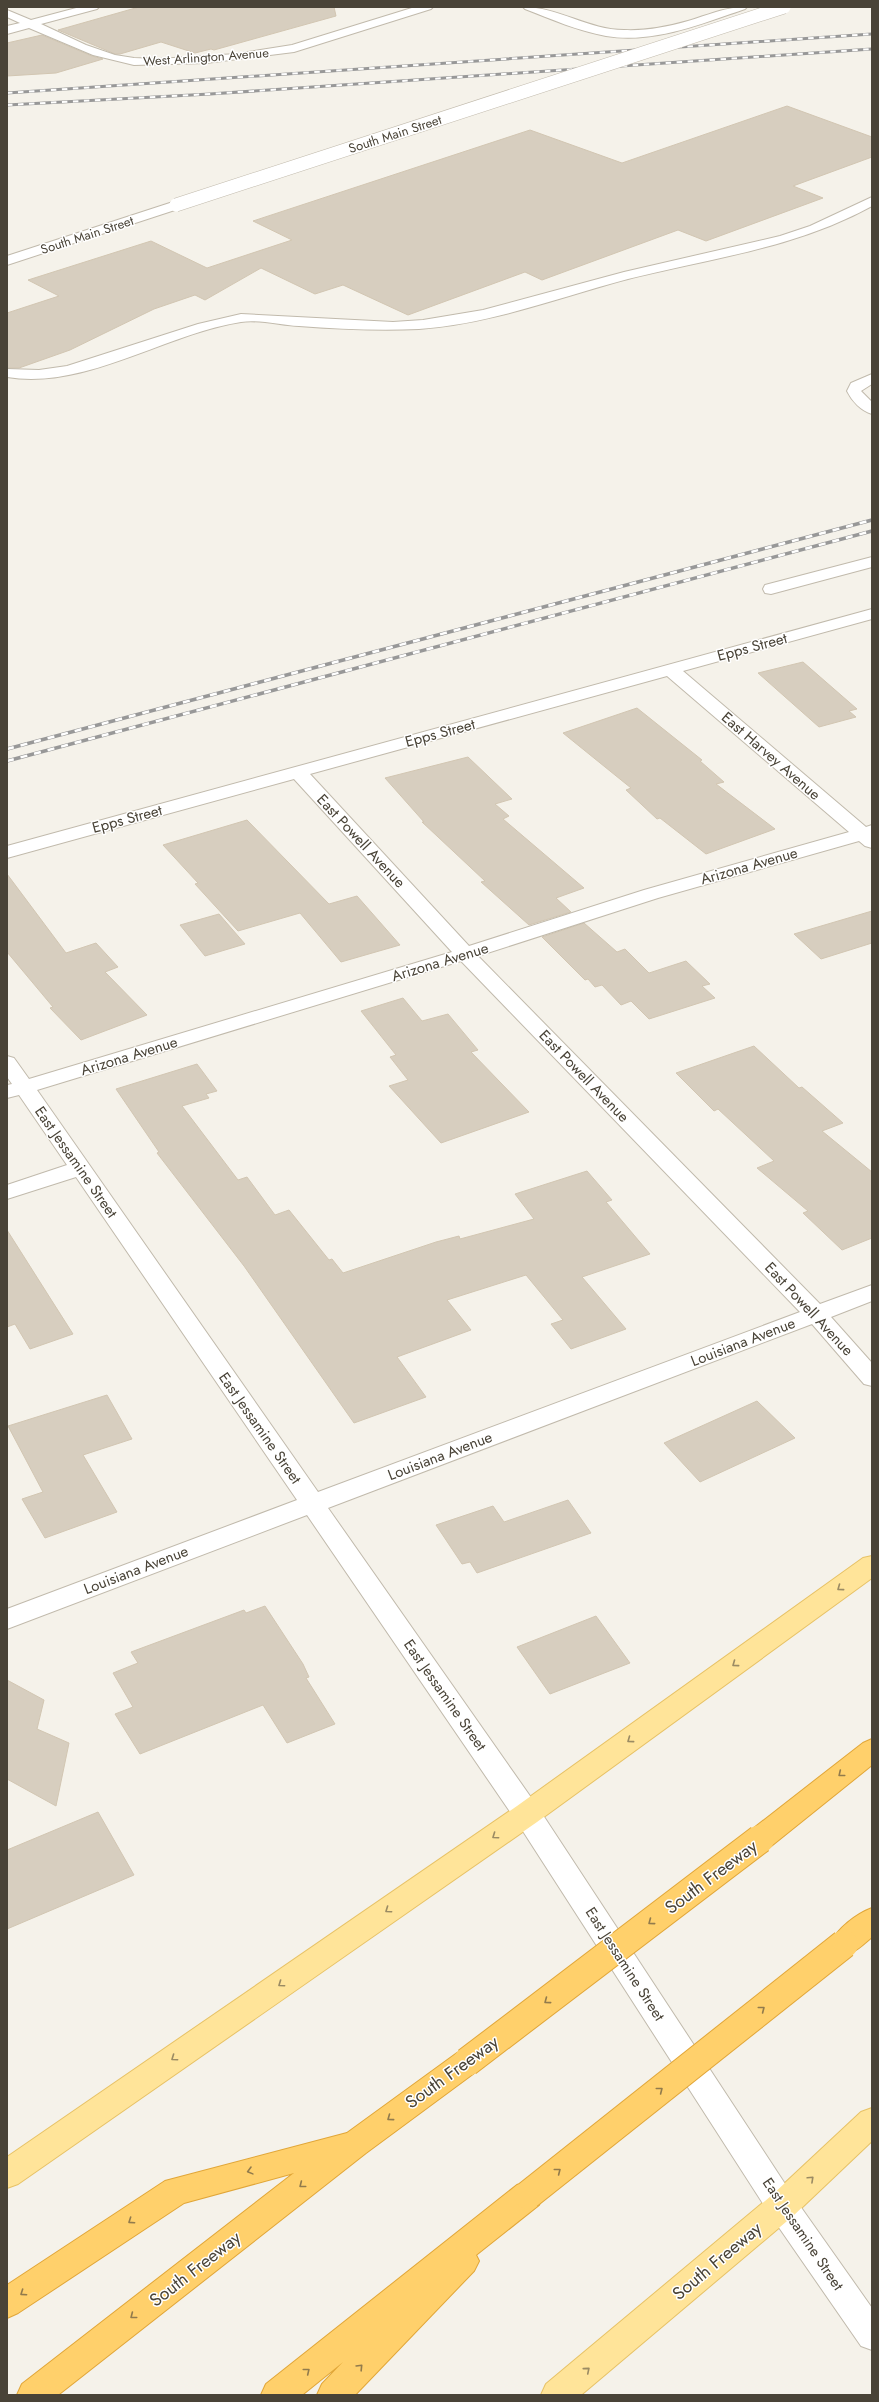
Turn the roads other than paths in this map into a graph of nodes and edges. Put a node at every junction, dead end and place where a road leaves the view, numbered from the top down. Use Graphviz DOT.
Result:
graph roads {
  1 [pos="93,7"];
  2 [pos="427,7"];
  3 [pos="530,7"];
  4 [pos="741,7"];
  5 [pos="784,7"];
  6 [pos="7,13"];
  7 [pos="32,24"];
  8 [pos="7,30"];
  9 [pos="872,201"];
  10 [pos="7,261"];
  11 [pos="7,373"];
  12 [pos="872,378"];
  13 [pos="872,409"];
  14 [pos="872,562"];
  15 [pos="771,589"];
  16 [pos="872,614"];
  17 [pos="671,670"];
  18 [pos="298,772"];
  19 [pos="869,836"];
  20 [pos="7,852"];
  21 [pos="465,954"];
  22 [pos="7,1062"];
  23 [pos="16,1090"];
  24 [pos="81,1168"];
  25 [pos="7,1192"];
  26 [pos="872,1293"];
  27 [pos="816,1314"];
  28 [pos="872,1378"];
  29 [pos="313,1504"];
  30 [pos="872,1565"];
  31 [pos="7,1619"];
  32 [pos="872,1750"];
  33 [pos="527,1814"];
  34 [pos="872,1920"];
  35 [pos="872,2122"];
  36 [pos="355,2144"];
  37 [pos="7,2174"];
  38 [pos="528,2195"];
  39 [pos="782,2206"];
  40 [pos="7,2303"];
  41 [pos="872,2335"];
  42 [pos="33,2395"];
  43 [pos="277,2395"];
  44 [pos="333,2395"];
  45 [pos="557,2395"];
  1 -- 7 [label="street"];
  2 -- 7 [label="street, West Arlington Avenue"];
  3 -- 4 [label="street"];
  5 -- 10 [label="street, South Main Street, bridge"];
  6 -- 7 [label="street, West Arlington Avenue"];
  7 -- 8 [label="street"];
  9 -- 11 [label="street"];
  12 -- 13 [label="street"];
  14 -- 15 [label="street"];
  16 -- 17 [label="street, Epps Street"];
  17 -- 18 [label="street, Epps Street"];
  17 -- 19 [label="street, East Harvey Avenue"];
  18 -- 20 [label="street, Epps Street"];
  18 -- 21 [label="street, East Powell Avenue"];
  19 -- 21 [label="street, Arizona Avenue"];
  21 -- 23 [label="street, Arizona Avenue"];
  21 -- 27 [label="street, East Powell Avenue"];
  22 -- 23 [label="street, East Jessamine Street"];
  23 -- 24 [label="street, East Jessamine Street"];
  24 -- 25 [label="street"];
  24 -- 29 [label="street, East Jessamine Street"];
  26 -- 27 [label="street, Louisiana Avenue"];
  27 -- 28 [label="street, East Powell Avenue"];
  27 -- 29 [label="street, Louisiana Avenue"];
  29 -- 31 [label="street, Louisiana Avenue"];
  29 -- 33 [label="street, East Jessamine Street"];
  30 -- 33 [label="main road, one-way"];
  32 -- 36 [label="highway, South Freeway, one-way, bridge"];
  33 -- 37 [label="main road, one-way"];
  33 -- 39 [label="street, East Jessamine Street"];
  38 -- 34 [label="highway, one-way, bridge"];
  39 -- 35 [label="main road, South Freeway, one-way"];
  36 -- 40 [label="highway, one-way"];
  36 -- 42 [label="highway, South Freeway, one-way"];
  43 -- 38 [label="highway, one-way"];
  44 -- 38 [label="highway, one-way"];
  39 -- 41 [label="street, East Jessamine Street"];
  45 -- 39 [label="main road, South Freeway, one-way"];
}
